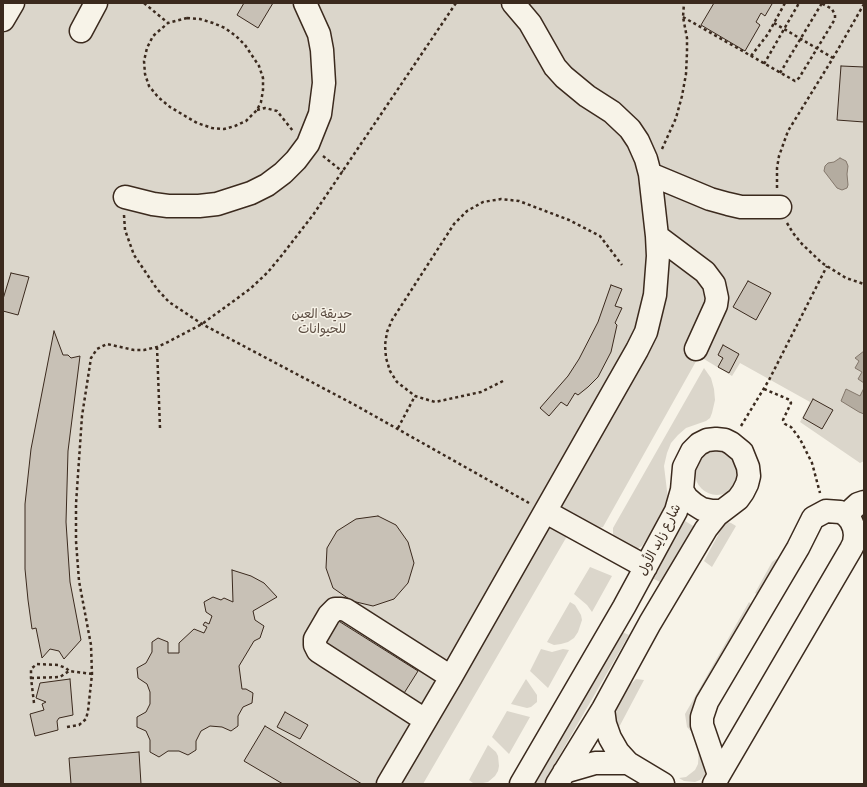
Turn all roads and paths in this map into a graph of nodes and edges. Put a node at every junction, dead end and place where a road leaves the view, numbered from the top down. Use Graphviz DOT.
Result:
graph roads {
  1 [pos="13,3"];
  2 [pos="96,3"];
  3 [pos="144,3"];
  4 [pos="305,3"];
  5 [pos="456,3"];
  6 [pos="513,3"];
  7 [pos="684,3"];
  8 [pos="785,3"];
  9 [pos="799,3"];
  10 [pos="821,3"];
  11 [pos="864,4"];
  12 [pos="683,18"];
  13 [pos="3,20"];
  14 [pos="168,23"];
  15 [pos="774,23"];
  16 [pos="784,29"];
  17 [pos="81,31"];
  18 [pos="801,39"];
  19 [pos="817,48"];
  20 [pos="751,56"];
  21 [pos="833,58"];
  22 [pos="764,64"];
  23 [pos="780,73"];
  24 [pos="649,172"];
  25 [pos="125,197"];
  26 [pos="780,207"];
  27 [pos="657,236"];
  28 [pos="622,265"];
  29 [pos="827,266"];
  30 [pos="864,284"];
  31 [pos="202,324"];
  32 [pos="157,347"];
  33 [pos="696,349"];
  34 [pos="503,381"];
  35 [pos="764,389"];
  36 [pos="415,396"];
  37 [pos="160,428"];
  38 [pos="398,428"];
  39 [pos="731,443"];
  40 [pos="682,490"];
  41 [pos="864,502"];
  42 [pos="721,511"];
  43 [pos="546,512"];
  44 [pos="836,513"];
  45 [pos="646,567"];
  46 [pos="624,607"];
  47 [pos="650,623"];
  48 [pos="69,671"];
  49 [pos="92,674"];
  50 [pos="451,677"];
  51 [pos="31,678"];
  52 [pos="34,703"];
  53 [pos="603,709"];
  54 [pos="425,720"];
  55 [pos="67,727"];
  56 [pos="628,763"];
  57 [pos="560,778"];
  58 [pos="717,779"];
  59 [pos="388,784"];
  60 [pos="521,784"];
  61 [pos="662,784"];
  1 -- 13 [label="street"];
  2 -- 17 [label="street"];
  3 -- 14 [label="path"];
  4 -- 25 [label="street"];
  5 -- 31 [label="path"];
  6 -- 24 [label="street"];
  7 -- 12 [label="path"];
  8 -- 15 [label="path"];
  9 -- 16 [label="path"];
  10 -- 18 [label="path"];
  10 -- 19 [label="path"];
  11 -- 21 [label="path"];
  12 -- 20 [label="path"];
  12 -- 24 [label="path"];
  14 -- 14 [label="path"];
  15 -- 16 [label="path"];
  15 -- 20 [label="path"];
  16 -- 18 [label="path"];
  16 -- 22 [label="path"];
  18 -- 19 [label="path"];
  18 -- 23 [label="path"];
  19 -- 21 [label="path"];
  19 -- 23 [label="path"];
  20 -- 22 [label="path"];
  21 -- 26 [label="path"];
  22 -- 23 [label="path"];
  24 -- 26 [label="street"];
  24 -- 27 [label="street"];
  25 -- 31 [label="path"];
  26 -- 29 [label="path"];
  27 -- 33 [label="street"];
  27 -- 43 [label="street"];
  28 -- 36 [label="path"];
  29 -- 30 [label="path"];
  29 -- 35 [label="path"];
  31 -- 32 [label="path"];
  31 -- 38 [label="path"];
  32 -- 37 [label="path"];
  32 -- 49 [label="path"];
  34 -- 36 [label="path"];
  35 -- 39 [label="path"];
  35 -- 44 [label="path"];
  36 -- 38 [label="path"];
  38 -- 43 [label="path"];
  39 -- 40 [label="street, شارع زايد الأول"];
  39 -- 42 [label="street"];
  40 -- 42 [label="street"];
  40 -- 45 [label="street, شارع زايد الأول"];
  41 -- 44 [label="street"];
  42 -- 47 [label="street"];
  43 -- 45 [label="street"];
  43 -- 50 [label="street"];
  44 -- 58 [label="street"];
  44 -- 58 [label="street"];
  45 -- 46 [label="street, شارع زايد الأول"];
  46 -- 47 [label="street"];
  46 -- 60 [label="street, شارع زايد الأول"];
  47 -- 53 [label="street"];
  48 -- 49 [label="path"];
  48 -- 51 [label="path"];
  48 -- 51 [label="path"];
  49 -- 55 [label="path"];
  50 -- 54 [label="street"];
  50 -- 54 [label="street"];
  51 -- 52 [label="path"];
  53 -- 56 [label="street"];
  53 -- 57 [label="street"];
  54 -- 59 [label="street"];
  56 -- 57 [label="street"];
  56 -- 61 [label="street"];
}
